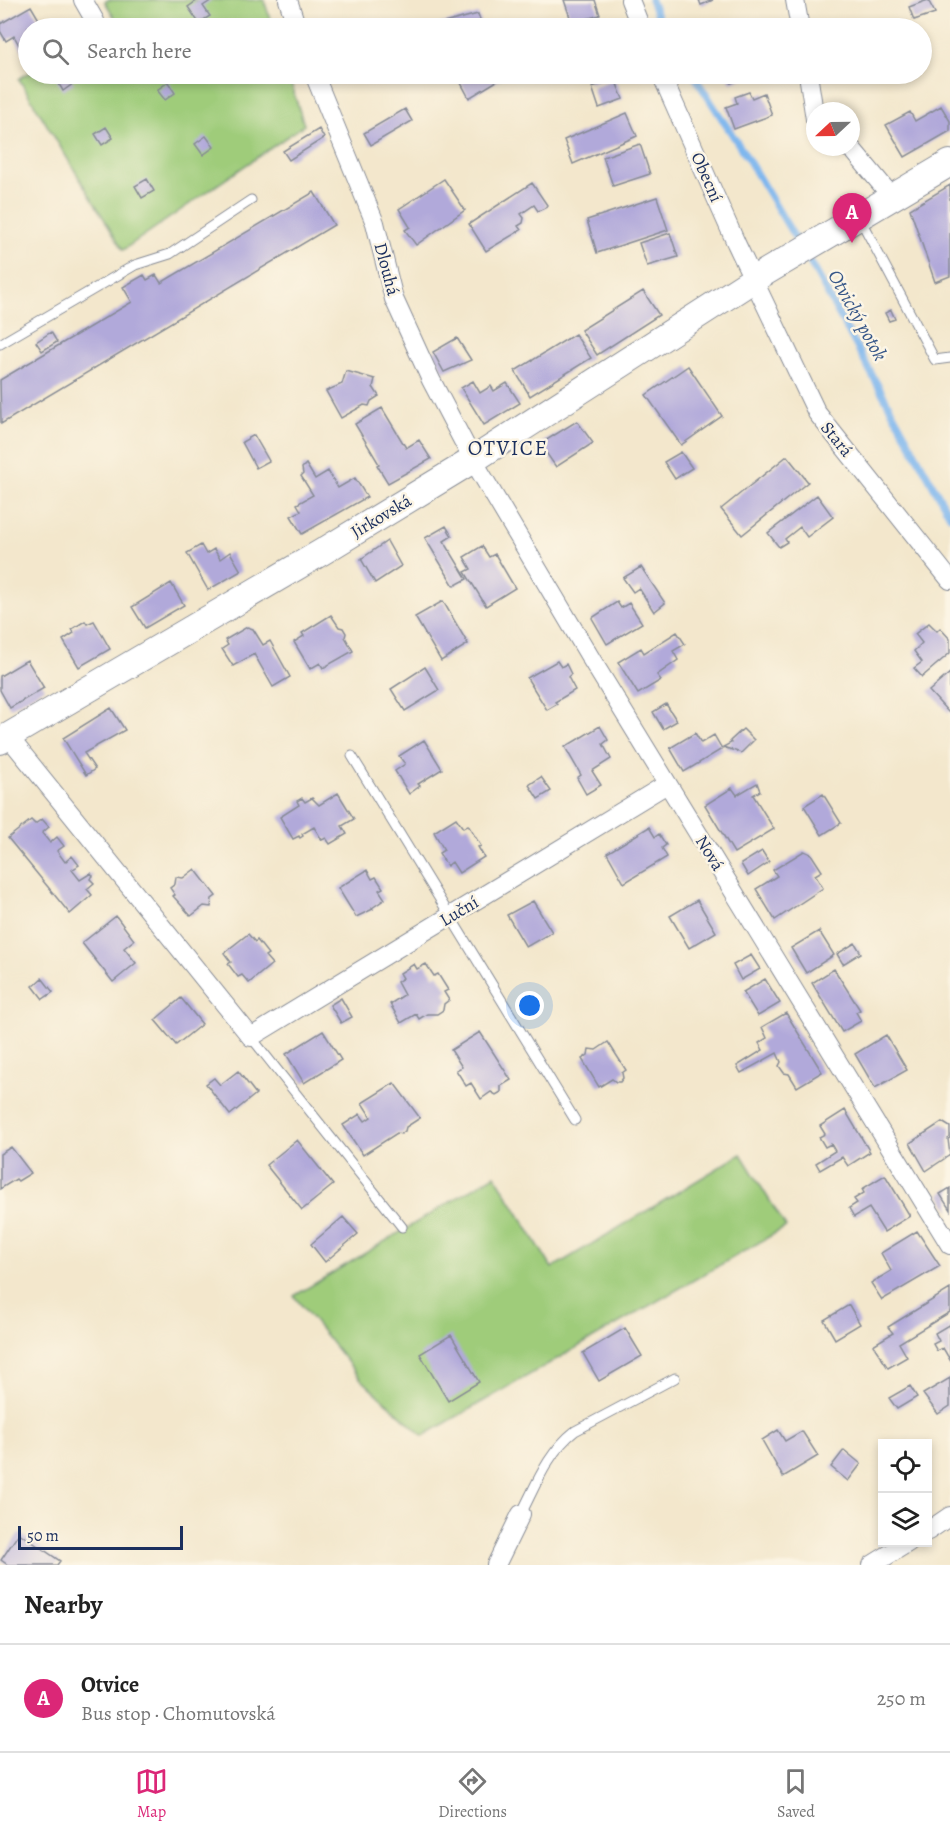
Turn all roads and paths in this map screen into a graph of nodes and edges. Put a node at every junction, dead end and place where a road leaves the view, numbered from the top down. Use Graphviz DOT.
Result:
graph roads {
  1 [pos="83,0"];
  2 [pos="288,0"];
  3 [pos="630,0"];
  4 [pos="795,0"];
  5 [pos="94,18"];
  6 [pos="294,18"];
  7 [pos="637,18"];
  8 [pos="798,18"];
  9 [pos="318,84"];
  10 [pos="665,84"];
  11 [pos="809,84"];
  12 [pos="812,102"];
  13 [pos="858,156"];
  14 [pos="950,163"];
  15 [pos="892,197"];
  16 [pos="252,200"];
  17 [pos="858,216"];
  18 [pos="754,279"];
  19 [pos="0,344"];
  20 [pos="950,358"];
  21 [pos="473,460"];
  22 [pos="950,579"];
  23 [pos="4,739"];
  24 [pos="352,756"];
  25 [pos="667,784"];
  26 [pos="450,916"];
  27 [pos="251,1037"];
  28 [pos="575,1120"];
  29 [pos="402,1227"];
  30 [pos="950,1245"];
  31 [pos="675,1378"];
  32 [pos="521,1514"];
  33 [pos="949,1520"];
  34 [pos="932,1528"];
  35 [pos="901,1547"];
  36 [pos="496,1565"];
  37 [pos="872,1565"];
  1 -- 5 [label="street"];
  2 -- 6 [label="street"];
  3 -- 7 [label="street"];
  4 -- 8 [label="street"];
  9 -- 21 [label="street, Dlouhá"];
  10 -- 18 [label="street, Obecní"];
  11 -- 12 [label="street"];
  13 -- 15 [label="street"];
  14 -- 15 [label="main road, Jirkovská"];
  15 -- 17 [label="main road, Jirkovská"];
  16 -- 19 [label="lane"];
  17 -- 18 [label="main road, Jirkovská"];
  17 -- 20 [label="lane"];
  18 -- 21 [label="main road, Jirkovská"];
  18 -- 22 [label="street, Stará"];
  21 -- 23 [label="main road, Jirkovská"];
  21 -- 25 [label="street, Nová"];
  23 -- 27 [label="street"];
  24 -- 26 [label="lane"];
  25 -- 26 [label="street, Luční"];
  25 -- 30 [label="street, Nová"];
  26 -- 27 [label="street, Luční"];
  26 -- 28 [label="lane"];
  27 -- 29 [label="lane"];
  31 -- 32 [label="lane"];
  32 -- 36 [label="street"];
  33 -- 34 [label="street"];
  35 -- 37 [label="street"];
}
